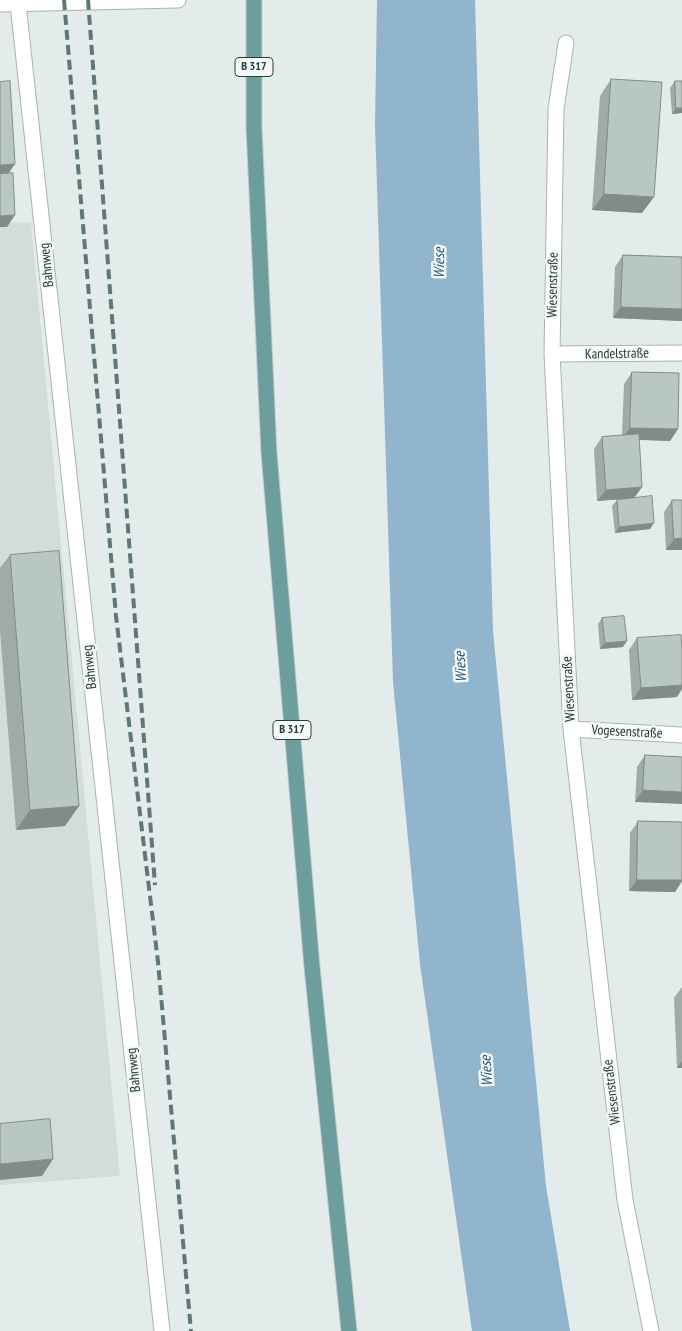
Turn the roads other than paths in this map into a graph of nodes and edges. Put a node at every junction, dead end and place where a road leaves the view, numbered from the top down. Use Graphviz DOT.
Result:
graph roads {
  1 [pos="178,0"];
  2 [pos="254,0"];
  3 [pos="0,4"];
  4 [pos="18,4"];
  5 [pos="566,43"];
  6 [pos="682,353"];
  7 [pos="552,354"];
  8 [pos="571,729"];
  9 [pos="682,735"];
  10 [pos="162,1331"];
  11 [pos="349,1331"];
  12 [pos="651,1331"];
  1 -- 4 [label="street"];
  2 -- 11 [label="main road, B 317"];
  3 -- 4 [label="street"];
  4 -- 10 [label="street, Bahnweg"];
  5 -- 7 [label="street, Wiesenstraße"];
  6 -- 7 [label="street, Kandelstraße"];
  7 -- 8 [label="street, Wiesenstraße"];
  8 -- 9 [label="street, Vogesenstraße"];
  8 -- 12 [label="street, Wiesenstraße"];
}
